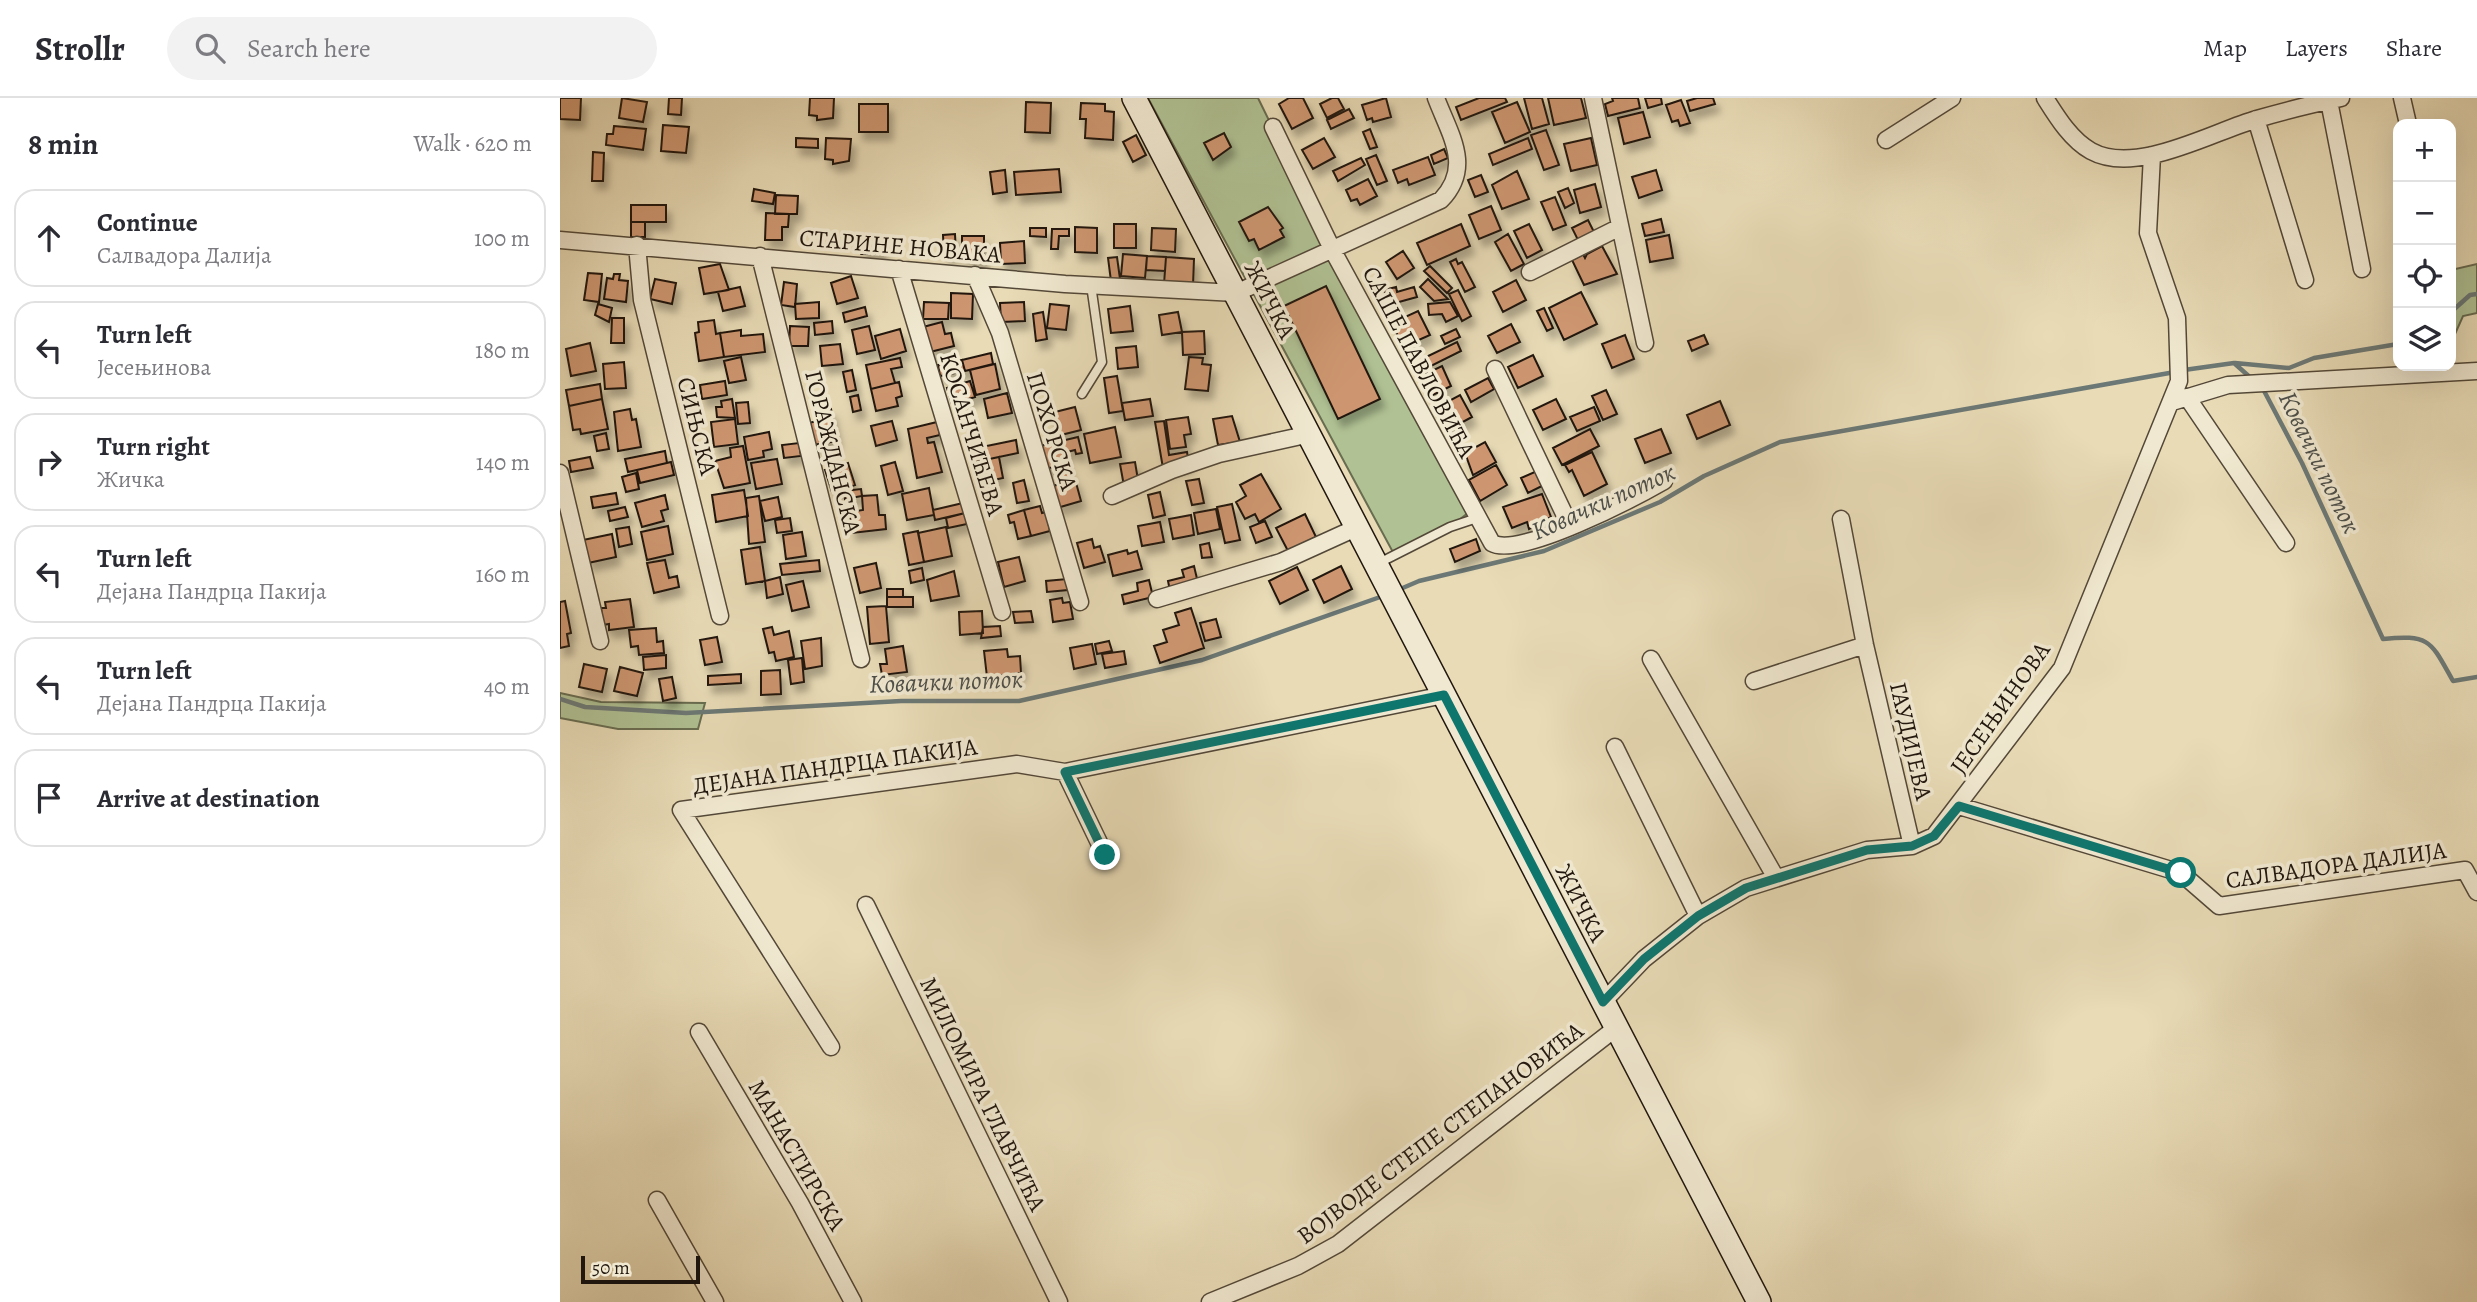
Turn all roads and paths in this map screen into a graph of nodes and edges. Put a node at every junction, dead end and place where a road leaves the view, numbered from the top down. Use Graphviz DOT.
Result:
graph roads {
  1 [pos="1134,98"];
  2 [pos="1436,98"];
  3 [pos="1593,98"];
  4 [pos="1952,98"];
  5 [pos="2045,98"];
  6 [pos="2402,98"];
  7 [pos="2335,99"];
  8 [pos="2256,119"];
  9 [pos="2407,119"];
  10 [pos="1273,127"];
  11 [pos="1886,140"];
  12 [pos="2152,155"];
  13 [pos="1620,227"];
  14 [pos="560,240"];
  15 [pos="637,246"];
  16 [pos="1333,251"];
  17 [pos="760,256"];
  18 [pos="900,269"];
  19 [pos="2362,269"];
  20 [pos="1530,272"];
  21 [pos="975,275"];
  22 [pos="2305,280"];
  23 [pos="1091,285"];
  24 [pos="1236,293"];
  25 [pos="1645,342"];
  26 [pos="1495,369"];
  27 [pos="2476,376"];
  28 [pos="1082,394"];
  29 [pos="2180,400"];
  30 [pos="1310,435"];
  31 [pos="560,473"];
  32 [pos="1664,481"];
  33 [pos="1112,496"];
  34 [pos="1477,518"];
  35 [pos="1841,519"];
  36 [pos="1570,526"];
  37 [pos="1357,527"];
  38 [pos="2286,543"];
  39 [pos="1379,568"];
  40 [pos="1157,599"];
  41 [pos="1080,602"];
  42 [pos="1002,612"];
  43 [pos="720,616"];
  44 [pos="600,641"];
  45 [pos="1865,645"];
  46 [pos="861,659"];
  47 [pos="1651,659"];
  48 [pos="1754,681"];
  49 [pos="1444,695"];
  50 [pos="1615,747"];
  51 [pos="1065,772"];
  52 [pos="1959,806"];
  53 [pos="1912,846"];
  54 [pos="1105,855"];
  55 [pos="1776,878"];
  56 [pos="2477,891"];
  57 [pos="866,905"];
  58 [pos="1698,916"];
  59 [pos="1603,1002"];
  60 [pos="1616,1028"];
  61 [pos="699,1032"];
  62 [pos="831,1047"];
  63 [pos="657,1200"];
  64 [pos="715,1302"];
  65 [pos="853,1302"];
  66 [pos="1059,1302"];
  67 [pos="1210,1302"];
  68 [pos="1759,1302"];
  1 -- 24 [label="main road, ЖИЧКА"];
  2 -- 16 [label="street"];
  3 -- 13 [label="street"];
  4 -- 11 [label="street"];
  5 -- 12 [label="street"];
  6 -- 9 [label="street"];
  7 -- 8 [label="street"];
  7 -- 19 [label="street"];
  8 -- 12 [label="street"];
  8 -- 22 [label="street"];
  10 -- 16 [label="street, САШЕ ПАВЛОВИЋА"];
  12 -- 29 [label="street, ЈЕСЕЊИНОВА"];
  13 -- 20 [label="street"];
  13 -- 25 [label="street"];
  14 -- 15 [label="street, СТАРИНЕ НОВАКА"];
  15 -- 17 [label="street, СТАРИНЕ НОВАКА"];
  15 -- 43 [label="street, СИЊСКА"];
  16 -- 24 [label="street"];
  16 -- 34 [label="street, САШЕ ПАВЛОВИЋА"];
  17 -- 18 [label="street, СТАРИНЕ НОВАКА"];
  17 -- 46 [label="street, ГОРАЖДАНСКА"];
  18 -- 21 [label="street, СТАРИНЕ НОВАКА"];
  18 -- 42 [label="street, КОСАНЧИЋЕВА"];
  21 -- 23 [label="street, СТАРИНЕ НОВАКА"];
  21 -- 41 [label="street, ПОХОРСКА"];
  23 -- 24 [label="street, СТАРИНЕ НОВАКА"];
  23 -- 28 [label="lane"];
  24 -- 30 [label="main road, ЖИЧКА"];
  26 -- 36 [label="street"];
  27 -- 29 [label="street"];
  29 -- 38 [label="street"];
  29 -- 52 [label="street, ЈЕСЕЊИНОВА"];
  30 -- 33 [label="street"];
  30 -- 37 [label="main road, ЖИЧКА"];
  31 -- 44 [label="street"];
  32 -- 36 [label="street, САШЕ ПАВЛОВИЋА"];
  34 -- 36 [label="street, САШЕ ПАВЛОВИЋА"];
  34 -- 39 [label="lane"];
  35 -- 45 [label="street, ГАУДИЈЕВА"];
  37 -- 39 [label="main road, ЖИЧКА"];
  37 -- 40 [label="street"];
  39 -- 49 [label="main road, ЖИЧКА"];
  45 -- 48 [label="street"];
  45 -- 53 [label="street, ГАУДИЈЕВА"];
  47 -- 55 [label="street"];
  49 -- 51 [label="street, ДЕЈАНА ПАНДРЦА ПАКИЈА"];
  49 -- 59 [label="main road, ЖИЧКА"];
  50 -- 58 [label="street"];
  51 -- 54 [label="street"];
  51 -- 62 [label="street, ДЕЈАНА ПАНДРЦА ПАКИЈА"];
  52 -- 53 [label="street, ЈЕСЕЊИНОВА"];
  52 -- 56 [label="street, САЛВАДОРА ДАЛИЈА"];
  53 -- 55 [label="street, ЈЕСЕЊИНОВА"];
  55 -- 58 [label="street, ЈЕСЕЊИНОВА"];
  57 -- 66 [label="street, МИЛОМИРА ГЛАВЧИЋА"];
  58 -- 59 [label="street, ЈЕСЕЊИНОВА"];
  59 -- 60 [label="main road, ЖИЧКА"];
  60 -- 67 [label="street, ВОЈВОДЕ СТЕПЕ СТЕПАНОВИЋА"];
  60 -- 68 [label="main road, ЖИЧКА"];
  61 -- 65 [label="street, МАНАСТИРСКА"];
  63 -- 64 [label="street"];
}
